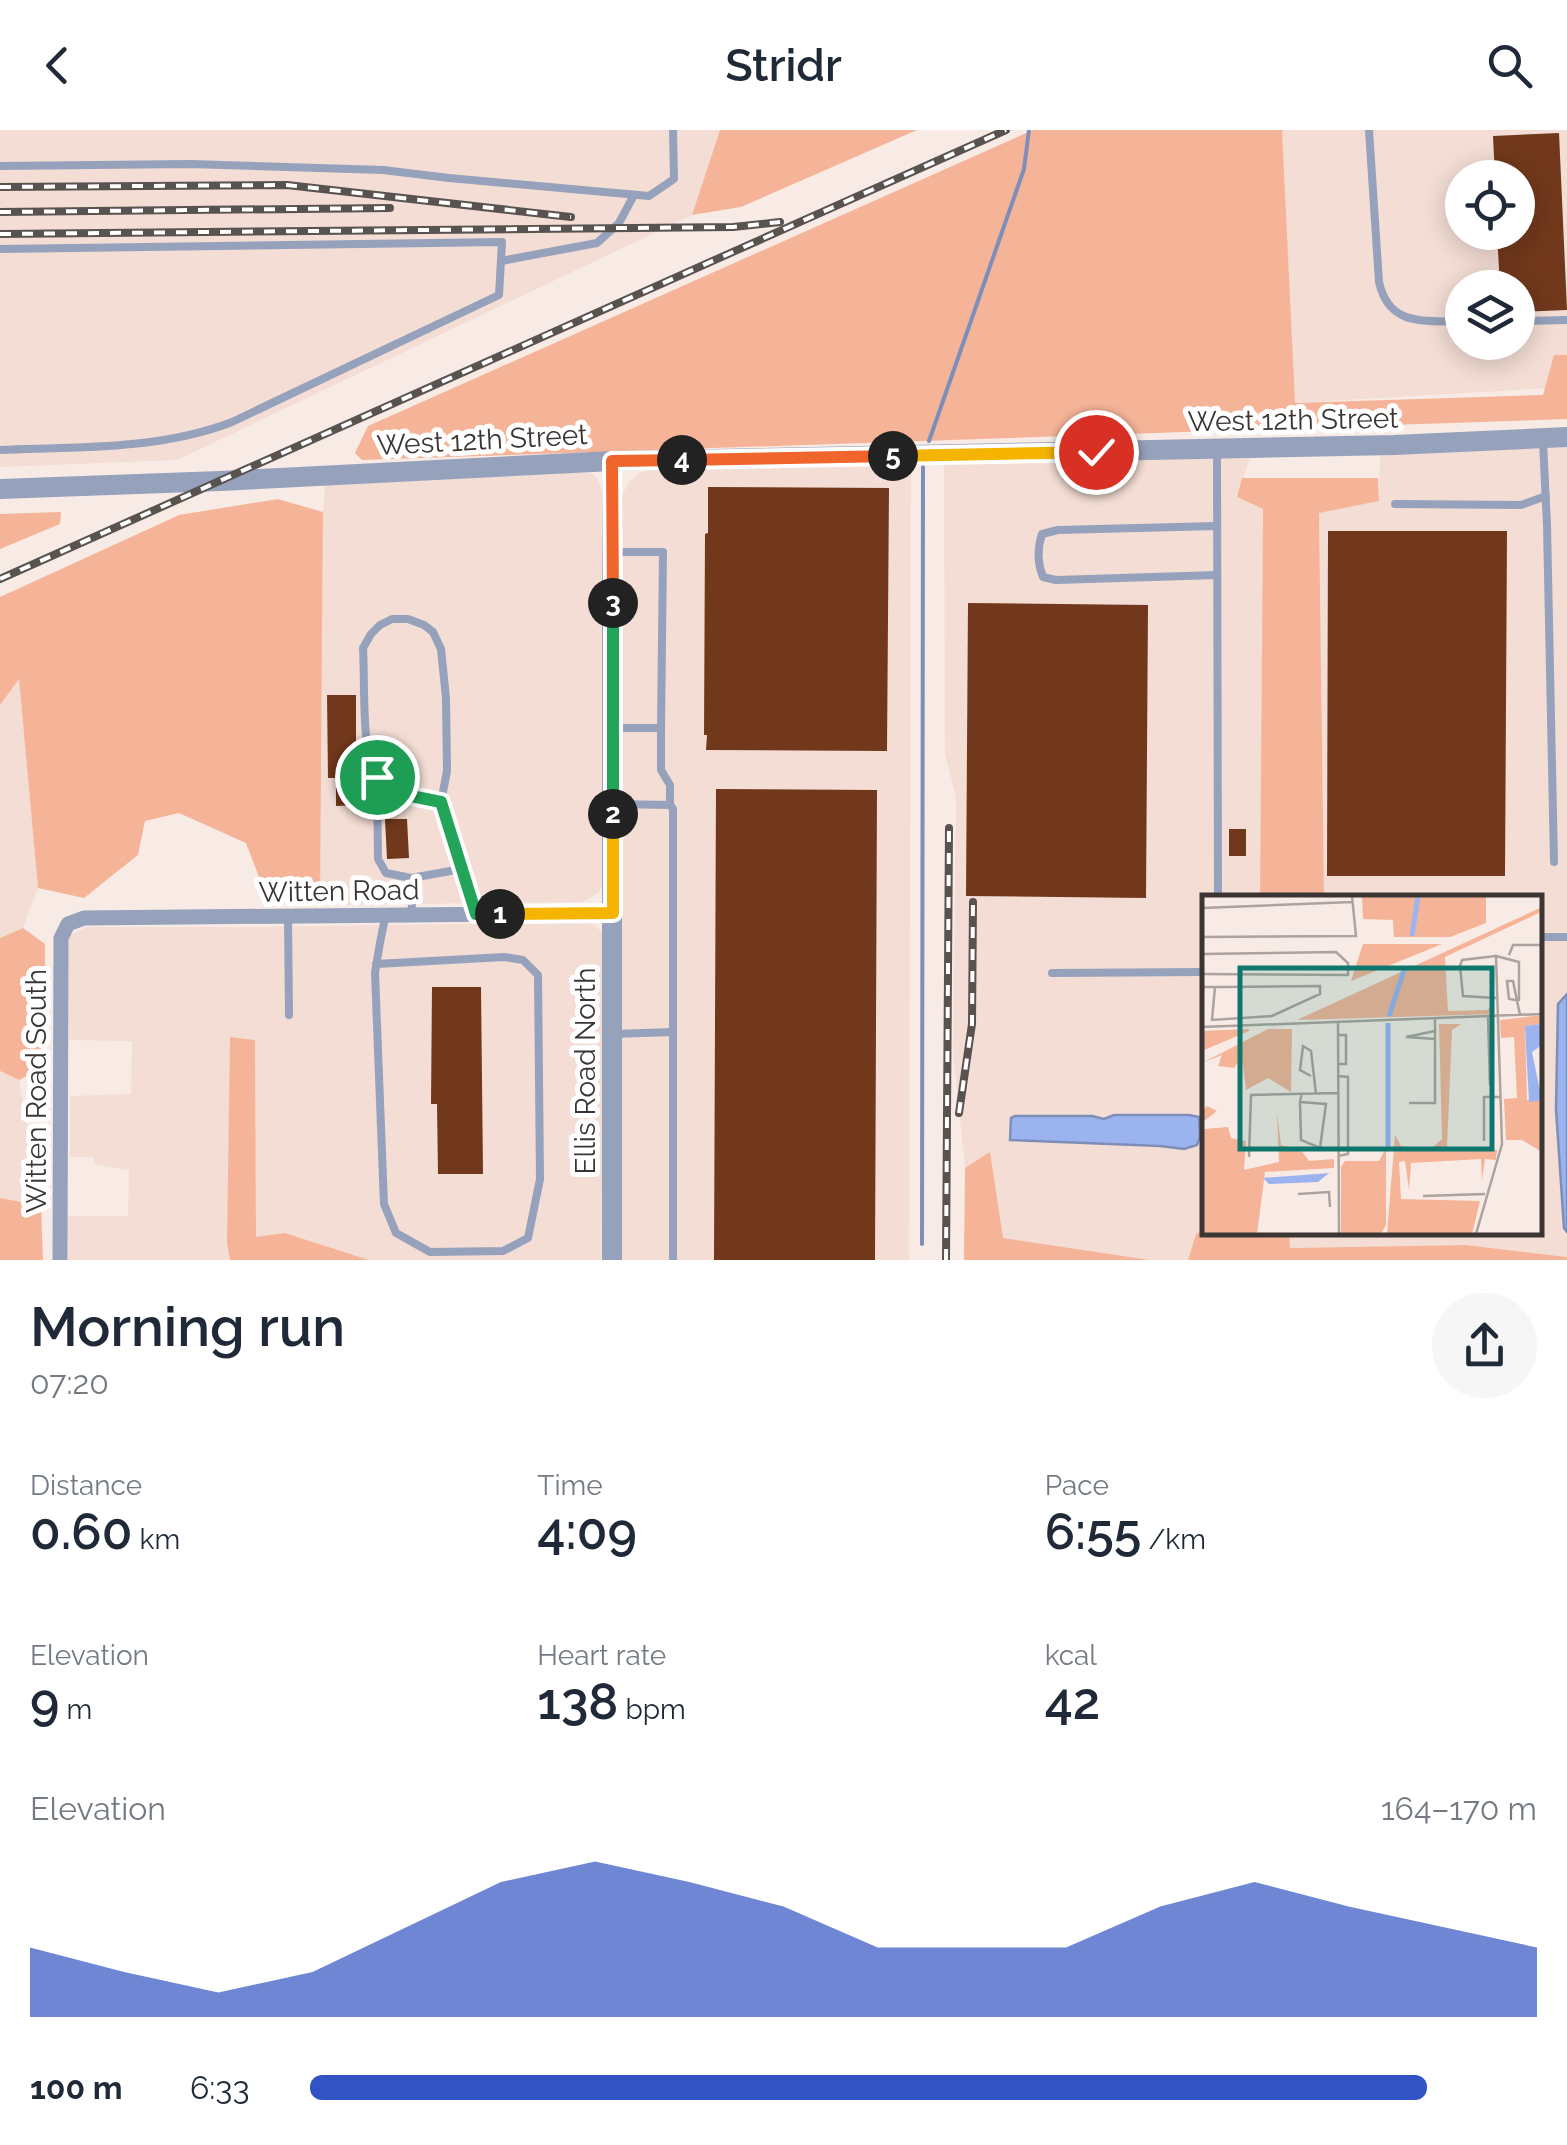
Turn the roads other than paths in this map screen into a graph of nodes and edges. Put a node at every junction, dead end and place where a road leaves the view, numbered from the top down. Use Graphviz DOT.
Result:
graph roads {
  1 [pos="673,130"];
  2 [pos="1369,130"];
  3 [pos="0,166"];
  4 [pos="634,195"];
  5 [pos="0,249"];
  6 [pos="500,261"];
  7 [pos="1445,320"];
  8 [pos="1567,320"];
  9 [pos="1535,321"];
  10 [pos="1567,436"];
  11 [pos="1543,438"];
  12 [pos="1217,449"];
  13 [pos="0,450"];
  14 [pos="612,461"];
  15 [pos="0,490"];
  16 [pos="1546,496"];
  17 [pos="1395,504"];
  18 [pos="1217,526"];
  19 [pos="613,552"];
  20 [pos="1217,575"];
  21 [pos="613,728"];
  22 [pos="661,728"];
  23 [pos="377,777"];
  24 [pos="441,802"];
  25 [pos="613,804"];
  26 [pos="670,806"];
  27 [pos="1554,862"];
  28 [pos="462,869"];
  29 [pos="411,878"];
  30 [pos="1218,895"];
  31 [pos="613,913"];
  32 [pos="412,914"];
  33 [pos="476,914"];
  34 [pos="386,915"];
  35 [pos="288,917"];
  36 [pos="68,924"];
  37 [pos="1567,937"];
  38 [pos="1542,938"];
  39 [pos="376,964"];
  40 [pos="1202,972"];
  41 [pos="1052,974"];
  42 [pos="290,1016"];
  43 [pos="673,1032"];
  44 [pos="612,1034"];
  45 [pos="60,1260"];
  46 [pos="612,1260"];
  47 [pos="673,1260"];
  1 -- 4 [label="lane"];
  2 -- 7 [label="lane"];
  3 -- 4 [label="lane"];
  4 -- 6 [label="lane"];
  5 -- 6 [label="lane"];
  6 -- 13 [label="lane"];
  8 -- 9 [label="lane"];
  10 -- 11 [label="street, West 12th Street"];
  11 -- 12 [label="street, West 12th Street"];
  11 -- 16 [label="lane"];
  12 -- 14 [label="street, West 12th Street"];
  12 -- 18 [label="lane"];
  14 -- 15 [label="street, West 12th Street"];
  14 -- 19 [label="street, Ellis Road North"];
  16 -- 17 [label="lane"];
  16 -- 27 [label="lane"];
  18 -- 20 [label="lane"];
  18 -- 20 [label="lane"];
  19 -- 21 [label="street, Ellis Road North"];
  19 -- 22 [label="lane"];
  20 -- 30 [label="lane"];
  21 -- 22 [label="lane"];
  21 -- 25 [label="street, Ellis Road North"];
  22 -- 26 [label="lane"];
  23 -- 24 [label="lane"];
  23 -- 24 [label="lane"];
  23 -- 29 [label="lane"];
  24 -- 28 [label="lane"];
  25 -- 26 [label="lane"];
  25 -- 31 [label="street, Ellis Road North"];
  26 -- 43 [label="lane"];
  28 -- 29 [label="lane"];
  28 -- 33 [label="lane"];
  29 -- 32 [label="lane"];
  31 -- 33 [label="street, Witten Road"];
  31 -- 44 [label="street, Ellis Road North"];
  32 -- 33 [label="street, Witten Road"];
  32 -- 34 [label="street, Witten Road"];
  34 -- 35 [label="street, Witten Road"];
  34 -- 39 [label="lane"];
  35 -- 36 [label="street, Witten Road"];
  35 -- 42 [label="lane"];
  36 -- 45 [label="street, Witten Road South"];
  37 -- 38 [label="lane"];
  39 -- 39 [label="lane"];
  40 -- 41 [label="lane"];
  43 -- 44 [label="lane"];
  43 -- 47 [label="lane"];
  44 -- 46 [label="street, Ellis Road North"];
}
